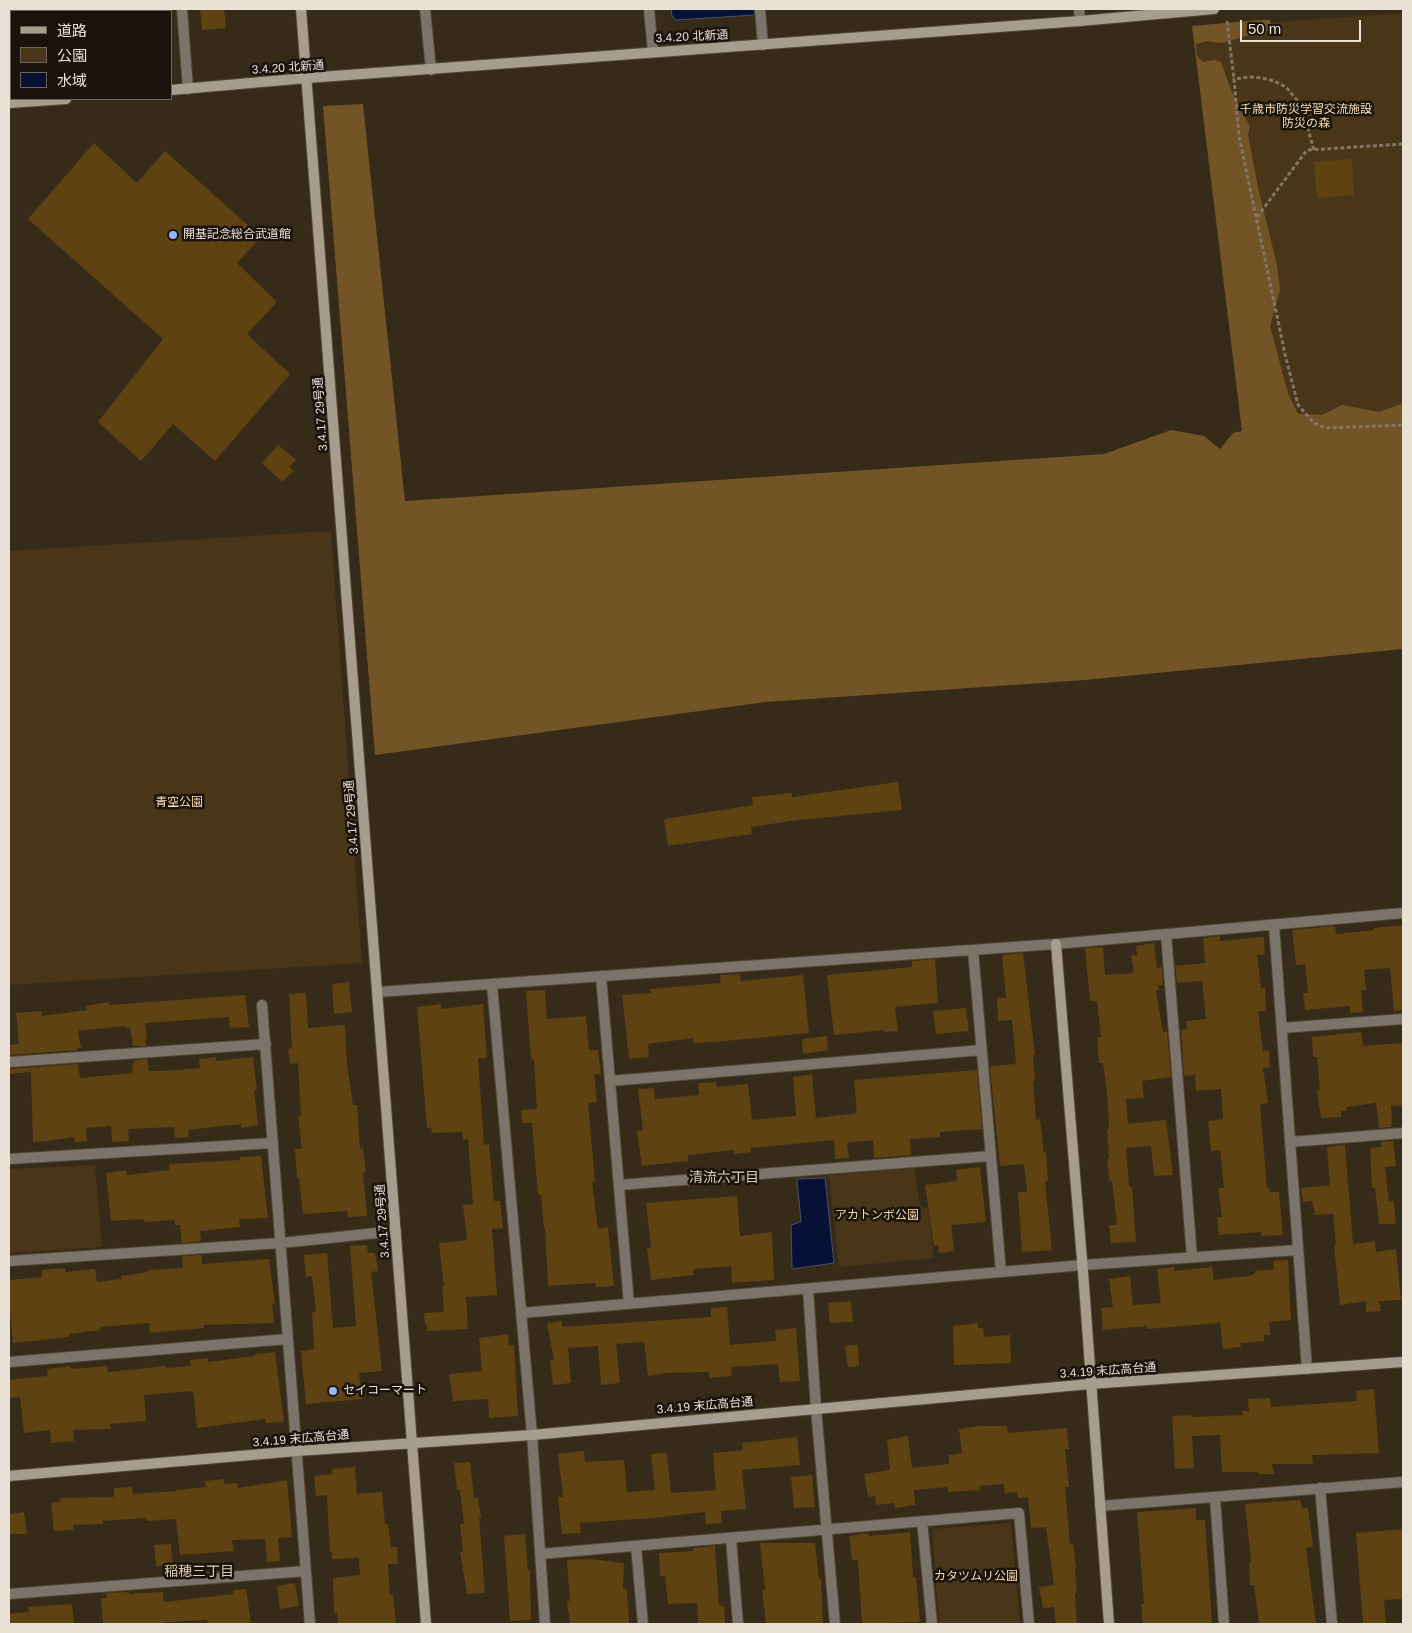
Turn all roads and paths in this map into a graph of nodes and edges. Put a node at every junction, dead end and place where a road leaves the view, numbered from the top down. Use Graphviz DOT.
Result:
graph roads {
  1 [pos="182,9"];
  2 [pos="301,9"];
  3 [pos="425,9"];
  4 [pos="649,9"];
  5 [pos="760,9"];
  6 [pos="1078,9"];
  7 [pos="1214,9"];
  8 [pos="1080,21"];
  9 [pos="1227,21"];
  10 [pos="763,45"];
  11 [pos="653,52"];
  12 [pos="431,70"];
  13 [pos="308,78"];
  14 [pos="1234,79"];
  15 [pos="188,89"];
  16 [pos="172,90"];
  17 [pos="52,100"];
  18 [pos="9,103"];
  19 [pos="1403,144"];
  20 [pos="1314,150"];
  21 [pos="1256,217"];
  22 [pos="1403,424"];
  23 [pos="1403,913"];
  24 [pos="1274,925"];
  25 [pos="1166,934"];
  26 [pos="1056,944"];
  27 [pos="973,950"];
  28 [pos="601,976"];
  29 [pos="492,984"];
  30 [pos="378,992"];
  31 [pos="262,1005"];
  32 [pos="1403,1019"];
  33 [pos="1282,1028"];
  34 [pos="266,1044"];
  35 [pos="982,1050"];
  36 [pos="9,1062"];
  37 [pos="610,1081"];
  38 [pos="1403,1133"];
  39 [pos="1290,1142"];
  40 [pos="273,1143"];
  41 [pos="991,1156"];
  42 [pos="9,1159"];
  43 [pos="619,1185"];
  44 [pos="396,1231"];
  45 [pos="281,1243"];
  46 [pos="1298,1250"];
  47 [pos="1192,1258"];
  48 [pos="9,1261"];
  49 [pos="1083,1265"];
  50 [pos="1001,1272"];
  51 [pos="808,1289"];
  52 [pos="629,1304"];
  53 [pos="521,1313"];
  54 [pos="288,1339"];
  55 [pos="9,1362"];
  56 [pos="1403,1362"];
  57 [pos="1307,1369"];
  58 [pos="1090,1384"];
  59 [pos="816,1408"];
  60 [pos="532,1435"];
  61 [pos="412,1443"];
  62 [pos="297,1452"];
  63 [pos="9,1476"];
  64 [pos="1403,1482"];
  65 [pos="1320,1488"];
  66 [pos="1215,1497"];
  67 [pos="1100,1506"];
  68 [pos="922,1521"];
  69 [pos="827,1529"];
  70 [pos="731,1538"];
  71 [pos="636,1546"];
  72 [pos="540,1554"];
  73 [pos="306,1572"];
  74 [pos="9,1594"];
  75 [pos="310,1624"];
  76 [pos="426,1624"];
  77 [pos="545,1624"];
  78 [pos="643,1624"];
  79 [pos="738,1624"];
  80 [pos="835,1624"];
  81 [pos="932,1624"];
  82 [pos="1029,1624"];
  83 [pos="1109,1624"];
  84 [pos="1224,1624"];
  85 [pos="1332,1624"];
  1 -- 15 [label="street"];
  2 -- 13 [label="street, 3.4.17 29号通"];
  3 -- 12 [label="street"];
  4 -- 11 [label="street"];
  5 -- 10 [label="street"];
  6 -- 8 [label="street"];
  7 -- 8 [label="street, 3.4.20 北新通"];
  8 -- 10 [label="street, 3.4.20 北新通"];
  9 -- 14 [label="path"];
  10 -- 11 [label="street, 3.4.20 北新通"];
  11 -- 12 [label="street, 3.4.20 北新通"];
  12 -- 13 [label="street, 3.4.20 北新通"];
  13 -- 15 [label="street, 3.4.20 北新通"];
  13 -- 30 [label="street, 3.4.17 29号通"];
  14 -- 20 [label="path"];
  14 -- 21 [label="path"];
  15 -- 16 [label="street, 3.4.20 北新通"];
  17 -- 18 [label="street"];
  19 -- 20 [label="path"];
  20 -- 21 [label="path"];
  21 -- 22 [label="path"];
  23 -- 24 [label="street"];
  24 -- 25 [label="street"];
  24 -- 33 [label="street"];
  25 -- 26 [label="street"];
  25 -- 47 [label="street"];
  26 -- 27 [label="street"];
  26 -- 49 [label="street"];
  27 -- 28 [label="street"];
  27 -- 35 [label="street"];
  28 -- 29 [label="street"];
  28 -- 37 [label="street"];
  29 -- 30 [label="street"];
  29 -- 53 [label="street"];
  30 -- 44 [label="street, 3.4.17 29号通"];
  31 -- 34 [label="street"];
  32 -- 33 [label="street"];
  33 -- 39 [label="street"];
  34 -- 36 [label="street"];
  34 -- 40 [label="street"];
  35 -- 37 [label="street"];
  35 -- 41 [label="street"];
  37 -- 43 [label="street"];
  38 -- 39 [label="street"];
  39 -- 46 [label="street"];
  40 -- 42 [label="street"];
  40 -- 45 [label="street"];
  41 -- 43 [label="street"];
  41 -- 50 [label="street"];
  43 -- 52 [label="street"];
  44 -- 45 [label="street"];
  44 -- 61 [label="street, 3.4.17 29号通"];
  45 -- 48 [label="street"];
  45 -- 54 [label="street"];
  46 -- 47 [label="street"];
  46 -- 57 [label="street"];
  47 -- 49 [label="street"];
  49 -- 50 [label="street"];
  49 -- 58 [label="street"];
  50 -- 51 [label="street"];
  51 -- 52 [label="street"];
  51 -- 59 [label="street"];
  52 -- 53 [label="street"];
  53 -- 60 [label="street"];
  54 -- 55 [label="street"];
  54 -- 62 [label="street"];
  56 -- 57 [label="street, 3.4.19 末広高台通"];
  57 -- 58 [label="street, 3.4.19 末広高台通"];
  58 -- 59 [label="street, 3.4.19 末広高台通"];
  58 -- 67 [label="street"];
  59 -- 60 [label="street, 3.4.19 末広高台通"];
  59 -- 69 [label="street"];
  60 -- 61 [label="street, 3.4.19 末広高台通"];
  60 -- 72 [label="street"];
  61 -- 62 [label="street, 3.4.19 末広高台通"];
  61 -- 76 [label="street, 3.4.17 29号通"];
  62 -- 63 [label="street, 3.4.19 末広高台通"];
  62 -- 73 [label="street"];
  64 -- 65 [label="street"];
  65 -- 66 [label="street"];
  65 -- 85 [label="street"];
  66 -- 67 [label="street"];
  66 -- 84 [label="street"];
  67 -- 83 [label="street"];
  68 -- 69 [label="street"];
  68 -- 81 [label="street"];
  68 -- 82 [label="street"];
  69 -- 70 [label="street"];
  69 -- 80 [label="street"];
  70 -- 71 [label="street"];
  70 -- 79 [label="street"];
  71 -- 72 [label="street"];
  71 -- 78 [label="street"];
  72 -- 77 [label="street"];
  73 -- 74 [label="street"];
  73 -- 75 [label="street"];
}
